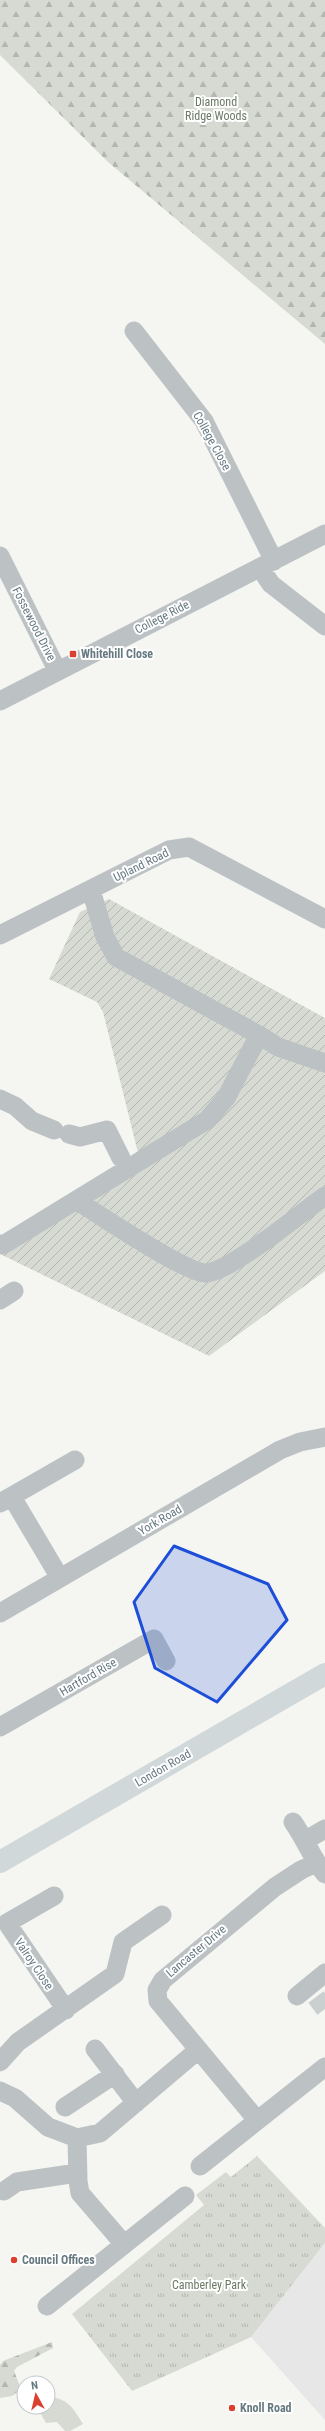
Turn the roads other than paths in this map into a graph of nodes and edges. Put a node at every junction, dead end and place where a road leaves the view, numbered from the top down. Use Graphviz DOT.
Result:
graph roads {
  1 [pos="134,332"];
  2 [pos="325,534"];
  3 [pos="0,556"];
  4 [pos="267,564"];
  5 [pos="325,626"];
  6 [pos="57,670"];
  7 [pos="0,701"];
  8 [pos="91,890"];
  9 [pos="325,919"];
  10 [pos="0,935"];
  11 [pos="259,1035"];
  12 [pos="325,1063"];
  13 [pos="7,1103"];
  14 [pos="121,1158"];
  15 [pos="325,1196"];
  16 [pos="77,1201"];
  17 [pos="0,1244"];
  18 [pos="325,1437"];
  19 [pos="75,1460"];
  20 [pos="6,1500"];
  21 [pos="60,1578"];
  22 [pos="0,1613"];
  23 [pos="166,1661"];
  24 [pos="325,1674"];
  25 [pos="0,1727"];
  26 [pos="293,1822"];
  27 [pos="325,1829"];
  28 [pos="306,1840"];
  29 [pos="0,1862"];
  30 [pos="320,1868"];
  31 [pos="54,1896"];
  32 [pos="162,1915"];
  33 [pos="325,1973"];
  34 [pos="305,1989"];
  35 [pos="66,2010"];
  36 [pos="95,2049"];
  37 [pos="198,2050"];
  38 [pos="0,2062"];
  39 [pos="325,2067"];
  40 [pos="115,2074"];
  41 [pos="0,2091"];
  42 [pos="136,2103"];
  43 [pos="65,2107"];
  44 [pos="257,2120"];
  45 [pos="77,2138"];
  46 [pos="200,2166"];
  47 [pos="77,2173"];
  48 [pos="4,2191"];
  49 [pos="185,2196"];
  50 [pos="123,2243"];
  51 [pos="46,2306"];
  1 -- 4 [label="street, College Close"];
  2 -- 4 [label="street, College Ride"];
  3 -- 6 [label="street, Fossewood Drive"];
  4 -- 5 [label="street, College Close"];
  4 -- 6 [label="street, College Ride"];
  6 -- 7 [label="street, College Ride"];
  8 -- 9 [label="street, Upland Road"];
  8 -- 10 [label="street, Upland Road"];
  8 -- 11 [label="street"];
  11 -- 12 [label="street"];
  11 -- 16 [label="street"];
  13 -- 14 [label="street"];
  15 -- 16 [label="street"];
  16 -- 17 [label="street"];
  18 -- 21 [label="street, York Road"];
  19 -- 20 [label="street"];
  20 -- 21 [label="street"];
  21 -- 22 [label="street, York Road"];
  23 -- 25 [label="street, Hartford Rise"];
  24 -- 29 [label="main road, London Road"];
  26 -- 28 [label="street"];
  27 -- 28 [label="street"];
  28 -- 30 [label="street"];
  30 -- 37 [label="street, Lancaster Drive"];
  31 -- 35 [label="street, Valroy Close"];
  32 -- 35 [label="street"];
  33 -- 34 [label="street"];
  35 -- 38 [label="street"];
  36 -- 40 [label="street"];
  37 -- 42 [label="street"];
  37 -- 44 [label="street, Lancaster Drive"];
  39 -- 44 [label="street"];
  40 -- 42 [label="street"];
  40 -- 43 [label="street"];
  41 -- 45 [label="street"];
  42 -- 45 [label="street"];
  44 -- 46 [label="street"];
  45 -- 47 [label="street"];
  47 -- 48 [label="street"];
  47 -- 50 [label="street"];
  49 -- 50 [label="street"];
  50 -- 51 [label="street"];
}
